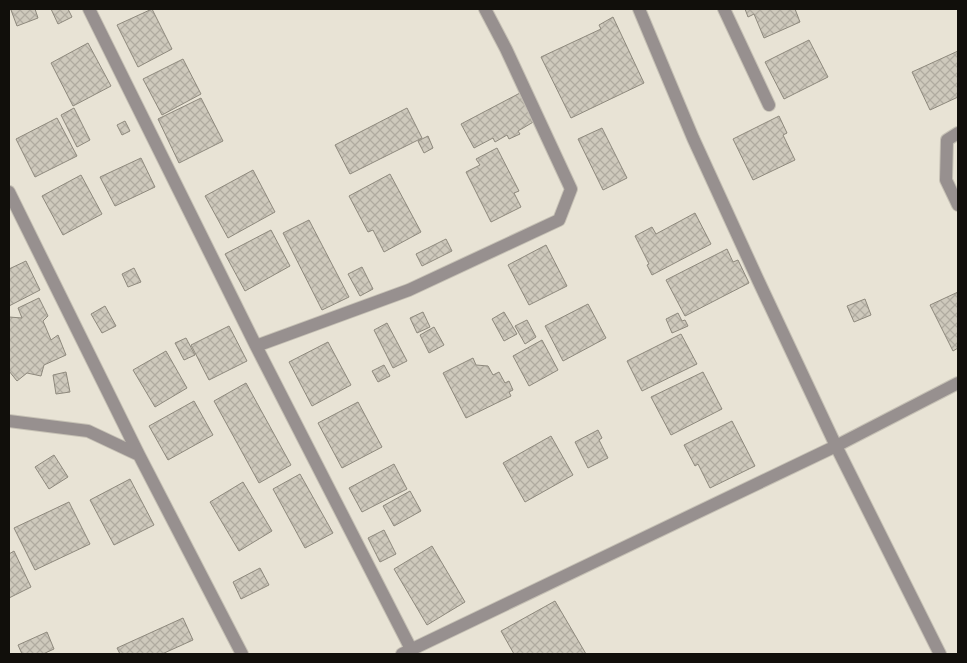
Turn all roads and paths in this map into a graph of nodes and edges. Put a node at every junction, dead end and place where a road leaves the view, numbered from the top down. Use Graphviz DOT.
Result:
graph roads {
  1 [pos="89,9"];
  2 [pos="486,9"];
  3 [pos="639,9"];
  4 [pos="724,9"];
  5 [pos="769,105"];
  6 [pos="958,133"];
  7 [pos="9,192"];
  8 [pos="958,205"];
  9 [pos="256,346"];
  10 [pos="958,383"];
  11 [pos="9,420"];
  12 [pos="836,446"];
  13 [pos="139,455"];
  14 [pos="407,652"];
  15 [pos="242,654"];
  16 [pos="940,654"];
  1 -- 9 [label="street"];
  2 -- 9 [label="street"];
  3 -- 12 [label="street"];
  4 -- 5 [label="street"];
  6 -- 8 [label="street"];
  7 -- 13 [label="street"];
  9 -- 14 [label="street"];
  10 -- 12 [label="street"];
  11 -- 13 [label="street"];
  12 -- 14 [label="street"];
  12 -- 16 [label="street"];
  13 -- 15 [label="street"];
}
